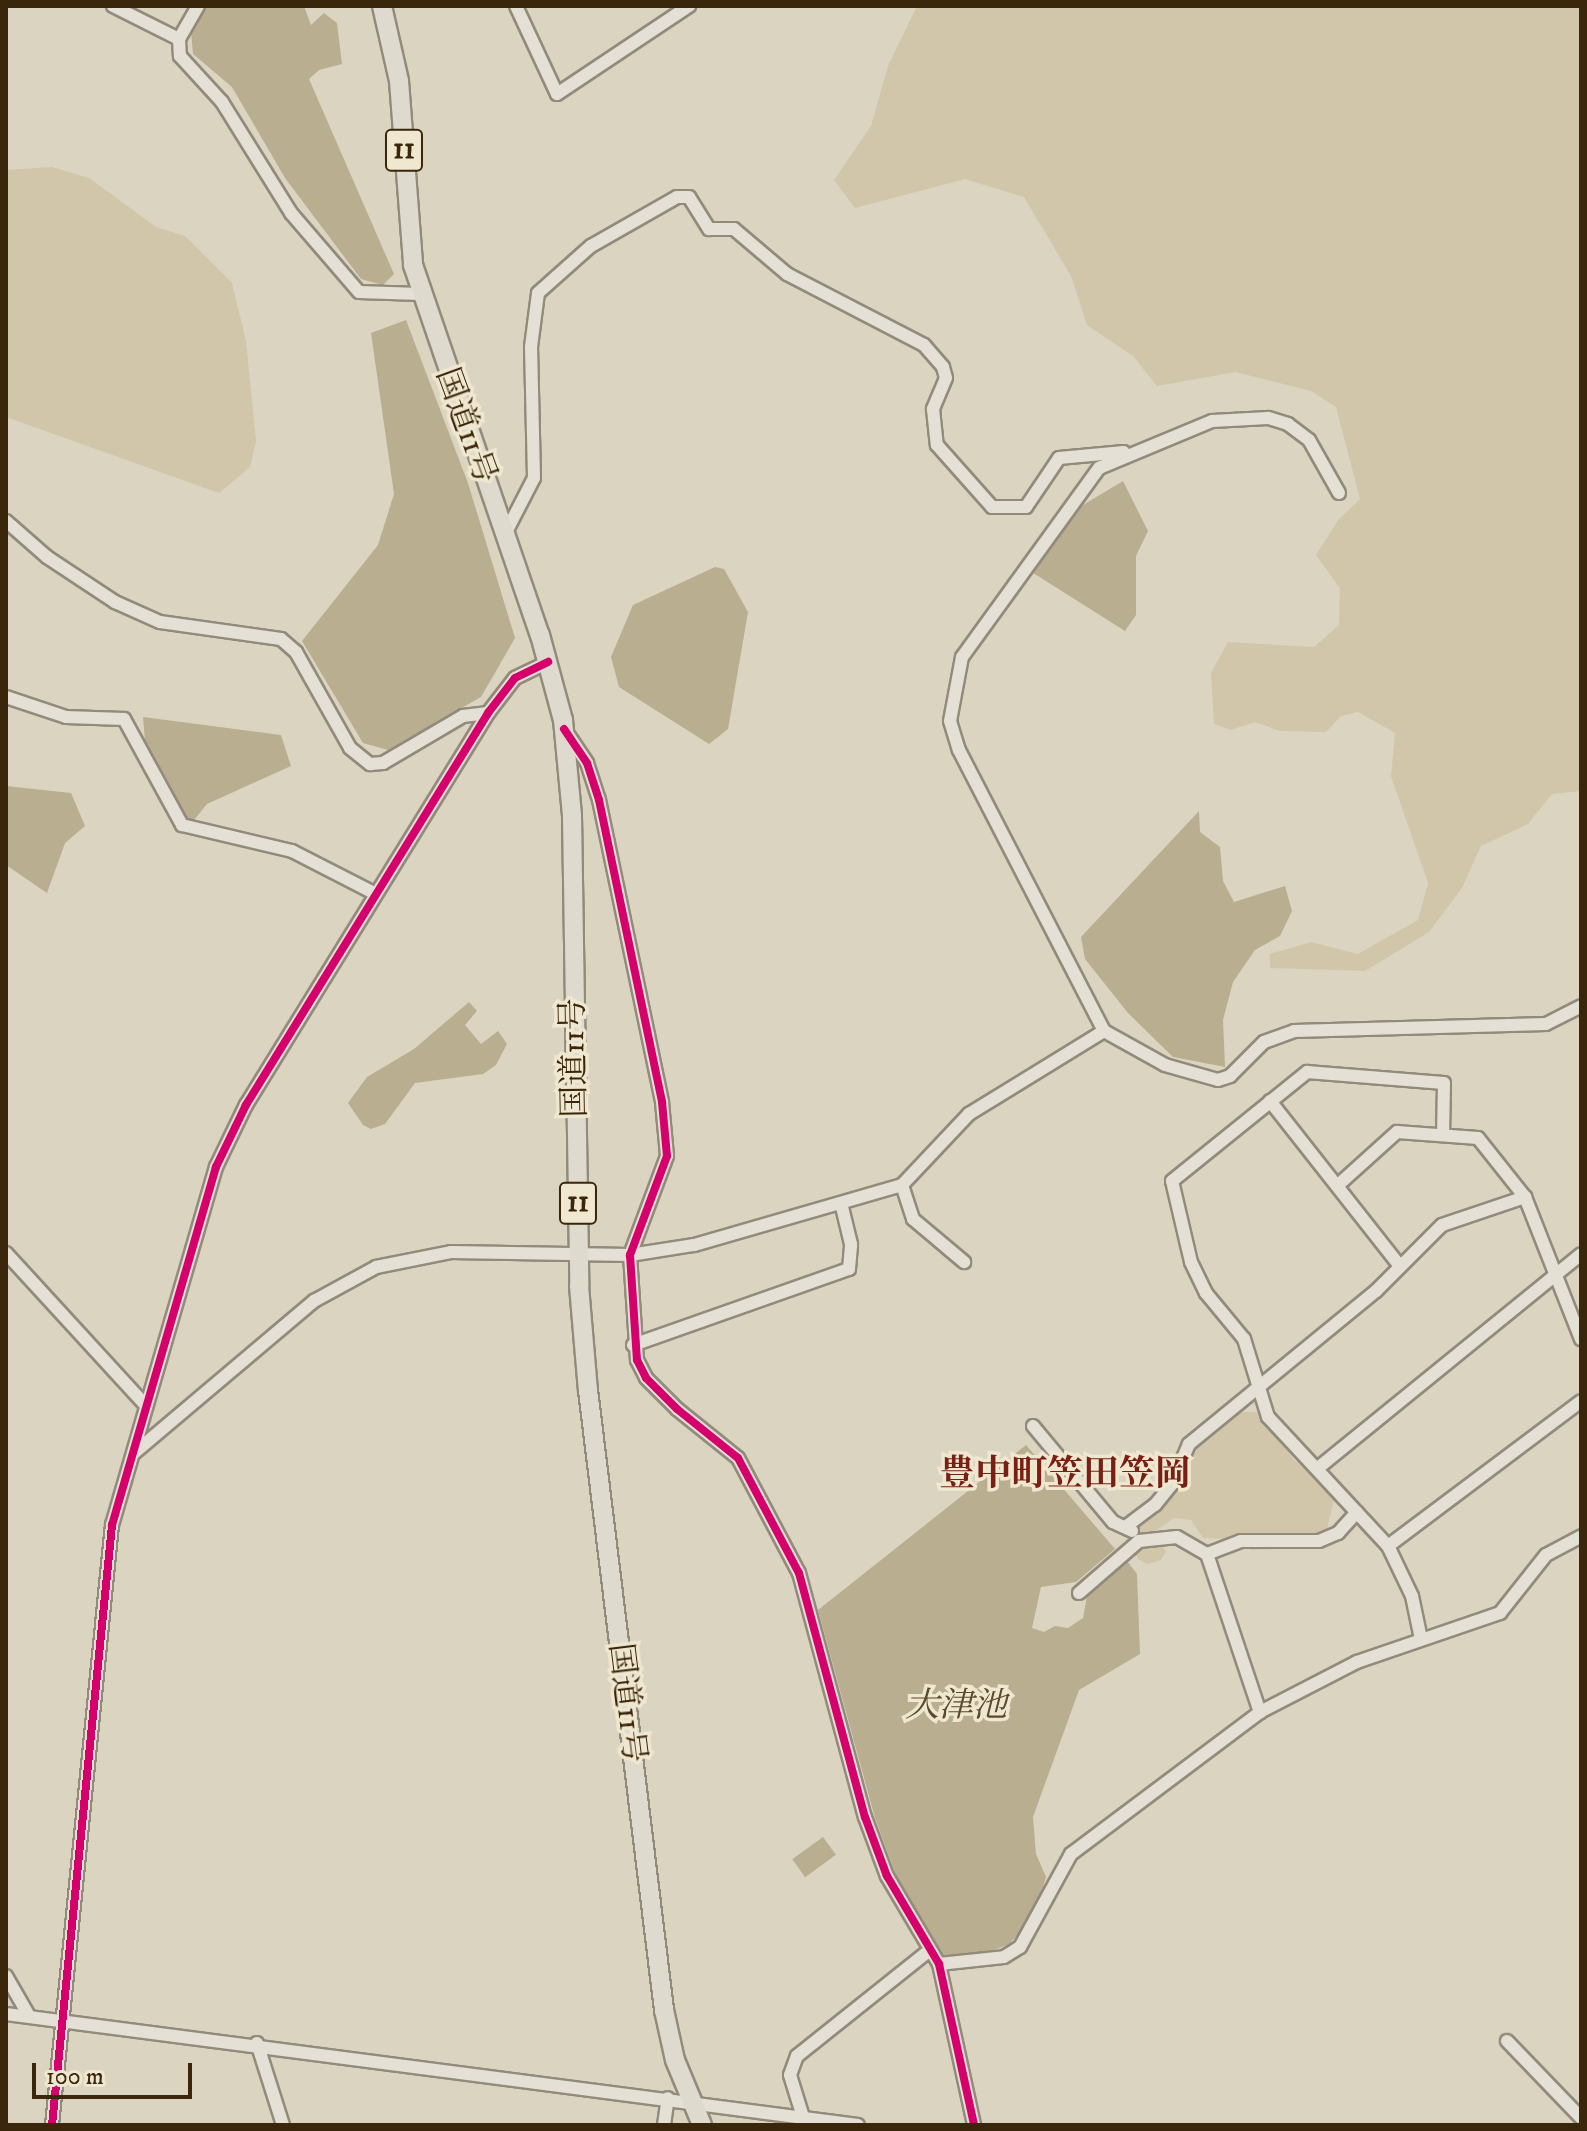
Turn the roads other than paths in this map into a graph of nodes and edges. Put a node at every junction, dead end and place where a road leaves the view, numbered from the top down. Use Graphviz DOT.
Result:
graph roads {
  1 [pos="113,6"];
  2 [pos="198,6"];
  3 [pos="382,6"];
  4 [pos="516,6"];
  5 [pos="689,6"];
  6 [pos="674,11"];
  7 [pos="179,39"];
  8 [pos="420,294"];
  9 [pos="1135,451"];
  10 [pos="1339,493"];
  11 [pos="6,521"];
  12 [pos="504,536"];
  13 [pos="548,662"];
  14 [pos="6,697"];
  15 [pos="488,713"];
  16 [pos="564,729"];
  17 [pos="376,894"];
  18 [pos="1581,1006"];
  19 [pos="1104,1031"];
  20 [pos="1270,1101"];
  21 [pos="1443,1135"];
  22 [pos="902,1185"];
  23 [pos="1337,1186"];
  24 [pos="1525,1197"];
  25 [pos="841,1203"];
  26 [pos="579,1251"];
  27 [pos="6,1253"];
  28 [pos="1581,1254"];
  29 [pos="630,1255"];
  30 [pos="964,1262"];
  31 [pos="1399,1265"];
  32 [pos="1557,1273"];
  33 [pos="1581,1339"];
  34 [pos="633,1345"];
  35 [pos="1256,1384"];
  36 [pos="1581,1401"];
  37 [pos="146,1406"];
  38 [pos="1033,1426"];
  39 [pos="132,1457"];
  40 [pos="1318,1468"];
  41 [pos="1357,1512"];
  42 [pos="1128,1525"];
  43 [pos="1581,1536"];
  44 [pos="1139,1541"];
  45 [pos="1388,1546"];
  46 [pos="1207,1554"];
  47 [pos="1079,1593"];
  48 [pos="1421,1639"];
  49 [pos="1260,1712"];
  50 [pos="930,1950"];
  51 [pos="939,1964"];
  52 [pos="6,1976"];
  53 [pos="6,2014"];
  54 [pos="29,2016"];
  55 [pos="62,2024"];
  56 [pos="1507,2041"];
  57 [pos="257,2043"];
  58 [pos="668,2098"];
  59 [pos="690,2100"];
  60 [pos="803,2117"];
  61 [pos="1581,2118"];
  62 [pos="52,2125"];
  63 [pos="283,2125"];
  64 [pos="664,2125"];
  65 [pos="702,2125"];
  66 [pos="858,2125"];
  67 [pos="974,2125"];
  1 -- 7 [label="street"];
  2 -- 7 [label="street"];
  3 -- 8 [label="highway, 国道11号 / 11"];
  4 -- 6 [label="street"];
  5 -- 6 [label="street"];
  7 -- 8 [label="street"];
  8 -- 12 [label="highway, 国道11号 / 11"];
  9 -- 10 [label="street"];
  9 -- 12 [label="street"];
  9 -- 19 [label="street"];
  11 -- 15 [label="street"];
  12 -- 13 [label="highway, 国道11号 / 11"];
  13 -- 15 [label="street"];
  13 -- 16 [label="highway, 国道11号 / 11"];
  14 -- 17 [label="street"];
  15 -- 17 [label="street"];
  16 -- 26 [label="highway, 国道11号 / 11"];
  16 -- 29 [label="street"];
  17 -- 37 [label="street"];
  18 -- 19 [label="street"];
  19 -- 22 [label="street"];
  20 -- 21 [label="street"];
  20 -- 23 [label="street"];
  20 -- 35 [label="street"];
  21 -- 23 [label="street"];
  21 -- 24 [label="street"];
  22 -- 25 [label="street"];
  22 -- 30 [label="street"];
  23 -- 31 [label="street"];
  24 -- 31 [label="street"];
  24 -- 32 [label="street"];
  25 -- 29 [label="street"];
  25 -- 34 [label="street"];
  26 -- 29 [label="street"];
  26 -- 39 [label="street"];
  26 -- 59 [label="highway, 国道11号 / 11"];
  27 -- 37 [label="street"];
  28 -- 32 [label="street"];
  29 -- 34 [label="street"];
  31 -- 35 [label="street"];
  32 -- 33 [label="street"];
  32 -- 40 [label="street"];
  34 -- 50 [label="street"];
  35 -- 40 [label="street"];
  35 -- 42 [label="street"];
  36 -- 45 [label="street"];
  37 -- 39 [label="street"];
  38 -- 42 [label="street"];
  39 -- 55 [label="street"];
  40 -- 41 [label="street"];
  41 -- 45 [label="street"];
  41 -- 46 [label="street"];
  42 -- 44 [label="street"];
  43 -- 48 [label="street"];
  44 -- 46 [label="street"];
  44 -- 47 [label="street"];
  45 -- 48 [label="street"];
  46 -- 49 [label="street"];
  48 -- 49 [label="street"];
  49 -- 51 [label="street"];
  50 -- 51 [label="street"];
  50 -- 60 [label="street"];
  51 -- 67 [label="street"];
  52 -- 54 [label="street"];
  53 -- 54 [label="street"];
  54 -- 55 [label="street"];
  55 -- 57 [label="street"];
  55 -- 62 [label="street"];
  56 -- 61 [label="street"];
  57 -- 58 [label="street"];
  57 -- 63 [label="street"];
  58 -- 59 [label="street"];
  58 -- 64 [label="street"];
  59 -- 60 [label="street"];
  59 -- 65 [label="highway, 国道11号 / 11"];
  60 -- 66 [label="street"];
}
